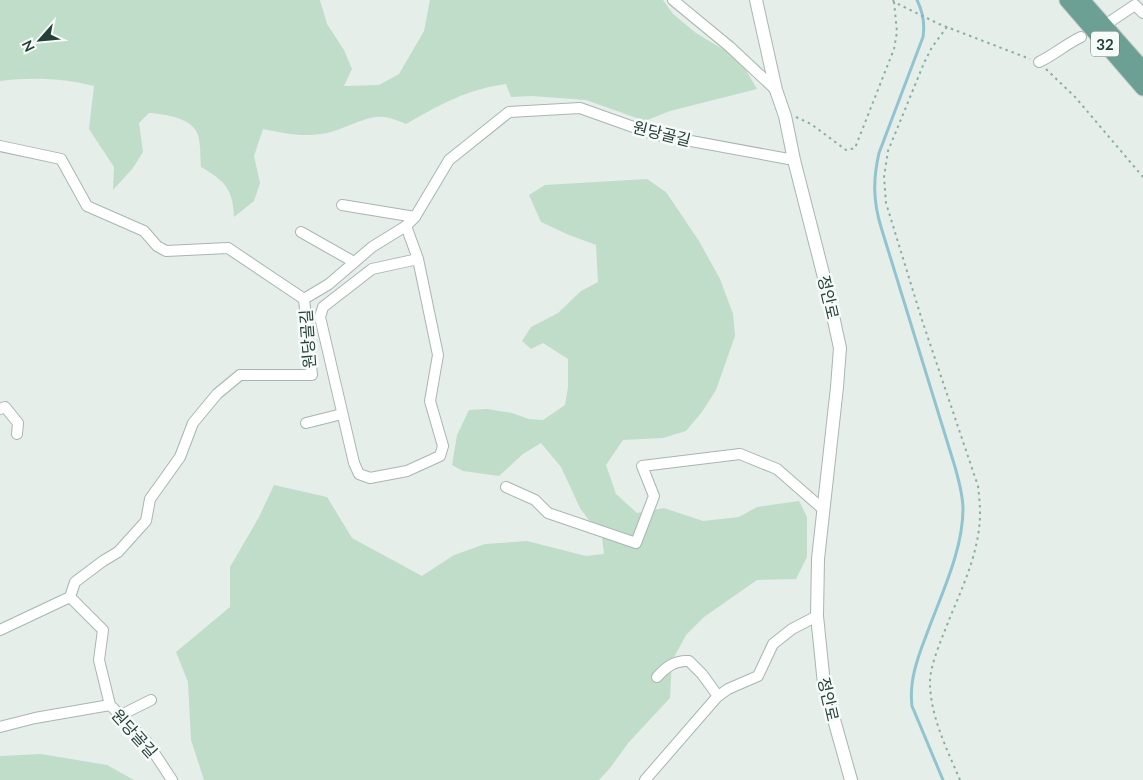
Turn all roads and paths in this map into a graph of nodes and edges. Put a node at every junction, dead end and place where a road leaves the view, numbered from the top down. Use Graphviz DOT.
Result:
graph roads {
  1 [pos="673,0"];
  2 [pos="756,0"];
  3 [pos="1067,0"];
  4 [pos="1082,0"];
  5 [pos="894,1"];
  6 [pos="1143,13"];
  7 [pos="1112,21"];
  8 [pos="947,27"];
  9 [pos="1081,37"];
  10 [pos="1039,62"];
  11 [pos="1143,69"];
  12 [pos="1143,88"];
  13 [pos="776,90"];
  14 [pos="785,116"];
  15 [pos="0,146"];
  16 [pos="794,160"];
  17 [pos="1143,177"];
  18 [pos="342,205"];
  19 [pos="415,216"];
  20 [pos="406,226"];
  21 [pos="301,232"];
  22 [pos="418,259"];
  23 [pos="354,262"];
  24 [pos="304,299"];
  25 [pos="0,409"];
  26 [pos="342,414"];
  27 [pos="306,423"];
  28 [pos="16,434"];
  29 [pos="506,486"];
  30 [pos="824,510"];
  31 [pos="70,598"];
  32 [pos="817,616"];
  33 [pos="0,630"];
  34 [pos="657,677"];
  35 [pos="718,696"];
  36 [pos="151,700"];
  37 [pos="110,706"];
  38 [pos="121,716"];
  39 [pos="0,727"];
  40 [pos="172,780"];
  41 [pos="645,780"];
  42 [pos="851,780"];
  43 [pos="960,780"];
  1 -- 13 [label="street, 정안로"];
  2 -- 13 [label="street, 정안로"];
  3 -- 12 [label="main road, 32"];
  4 -- 11 [label="main road, 32"];
  5 -- 8 [label="path"];
  5 -- 14 [label="path"];
  6 -- 7 [label="street"];
  8 -- 10 [label="path"];
  8 -- 43 [label="path"];
  9 -- 10 [label="street"];
  10 -- 17 [label="path"];
  13 -- 14 [label="street, 정안로"];
  14 -- 16 [label="street, 정안로"];
  15 -- 24 [label="street"];
  16 -- 19 [label="street, 원당골길"];
  16 -- 30 [label="street, 정안로"];
  18 -- 19 [label="street"];
  19 -- 20 [label="street, 원당골길"];
  20 -- 22 [label="street"];
  20 -- 23 [label="street, 원당골길"];
  21 -- 23 [label="street"];
  22 -- 26 [label="street"];
  22 -- 26 [label="street"];
  23 -- 24 [label="street, 원당골길"];
  24 -- 31 [label="street, 원당골길"];
  25 -- 28 [label="street"];
  26 -- 27 [label="street"];
  29 -- 30 [label="street"];
  30 -- 32 [label="street, 정안로"];
  31 -- 33 [label="street"];
  31 -- 37 [label="street, 원당골길"];
  32 -- 35 [label="street"];
  32 -- 42 [label="street, 정안로"];
  34 -- 35 [label="street"];
  35 -- 41 [label="street"];
  36 -- 38 [label="street"];
  37 -- 38 [label="street, 원당골길"];
  37 -- 39 [label="street"];
  38 -- 40 [label="street, 원당골길"];
}
